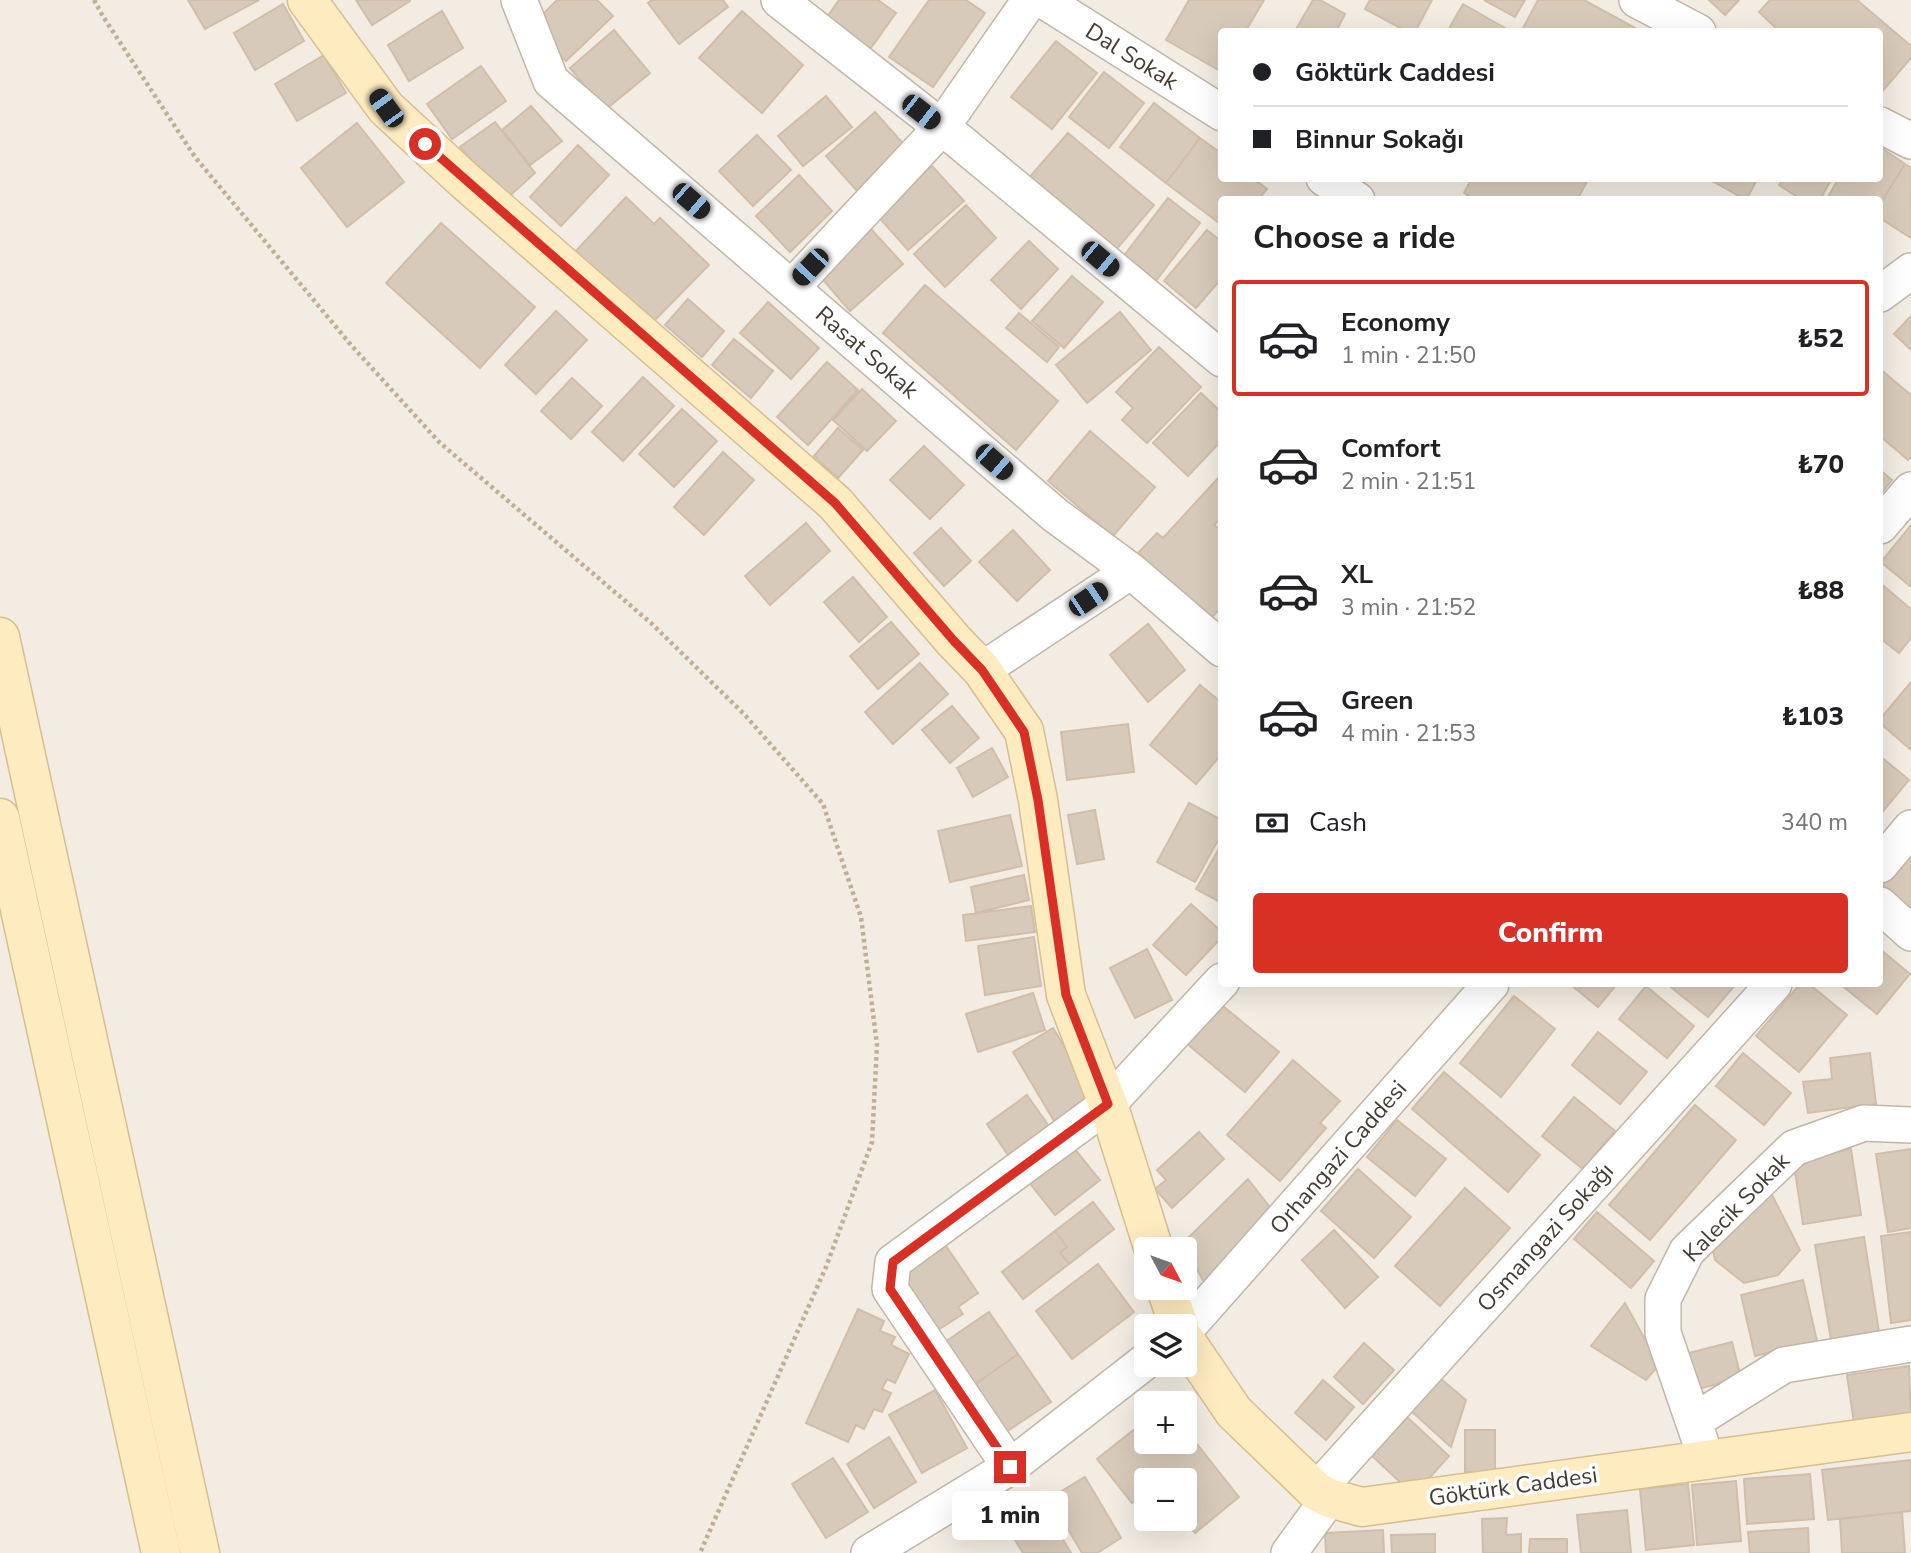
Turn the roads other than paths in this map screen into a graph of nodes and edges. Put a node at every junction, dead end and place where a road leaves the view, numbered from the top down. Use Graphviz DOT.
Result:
graph roads {
  1 [pos="307,0"];
  2 [pos="519,0"];
  3 [pos="779,0"];
  4 [pos="1030,0"];
  5 [pos="1043,0"];
  6 [pos="1637,0"];
  7 [pos="1690,28"];
  8 [pos="1218,110"];
  9 [pos="1883,127"];
  10 [pos="941,128"];
  11 [pos="1911,141"];
  12 [pos="1330,182"];
  13 [pos="1351,196"];
  14 [pos="1911,271"];
  15 [pos="792,287"];
  16 [pos="1883,292"];
  17 [pos="1218,356"];
  18 [pos="1911,490"];
  19 [pos="1883,523"];
  20 [pos="1131,571"];
  21 [pos="0,637"];
  22 [pos="1218,646"];
  23 [pos="982,670"];
  24 [pos="0,818"];
  25 [pos="1911,828"];
  26 [pos="1883,861"];
  27 [pos="1883,908"];
  28 [pos="1911,933"];
  29 [pos="1218,985"];
  30 [pos="1488,987"];
  31 [pos="1771,987"];
  32 [pos="1108,1104"];
  33 [pos="1911,1125"];
  34 [pos="1150,1237"];
  35 [pos="1197,1316"];
  36 [pos="1911,1344"];
  37 [pos="1197,1358"];
  38 [pos="1134,1370"];
  39 [pos="1693,1421"];
  40 [pos="1911,1432"];
  41 [pos="1707,1461"];
  42 [pos="1010,1467"];
  43 [pos="1323,1494"];
  44 [pos="161,1553"];
  45 [pos="200,1553"];
  46 [pos="869,1553"];
  47 [pos="1289,1553"];
  1 -- 23 [label="street"];
  2 -- 15 [label="street, Rasat Sokak"];
  3 -- 10 [label="street"];
  4 -- 10 [label="street"];
  5 -- 8 [label="street, Dal Sokak"];
  6 -- 7 [label="street"];
  9 -- 11 [label="street"];
  10 -- 15 [label="street"];
  10 -- 17 [label="street"];
  12 -- 13 [label="street"];
  14 -- 16 [label="street"];
  15 -- 20 [label="street, Rasat Sokak"];
  18 -- 19 [label="street"];
  20 -- 22 [label="street, Rasat Sokak"];
  20 -- 23 [label="street"];
  21 -- 45 [label="street"];
  23 -- 32 [label="street"];
  24 -- 44 [label="street"];
  25 -- 26 [label="street"];
  27 -- 28 [label="street"];
  29 -- 32 [label="street"];
  30 -- 35 [label="street, Orhangazi Caddesi"];
  31 -- 43 [label="street, Osmangazi Sokağı"];
  32 -- 34 [label="street"];
  32 -- 42 [label="street"];
  33 -- 39 [label="street, Kalecik Sokak"];
  36 -- 39 [label="street"];
  37 -- 43 [label="street, Göktürk Caddesi"];
  38 -- 42 [label="street"];
  39 -- 41 [label="street, Kalecik Sokak"];
  40 -- 41 [label="street, Göktürk Caddesi"];
  41 -- 43 [label="street, Göktürk Caddesi"];
  42 -- 46 [label="street"];
  43 -- 47 [label="street, Osmangazi Sokağı"];
}
